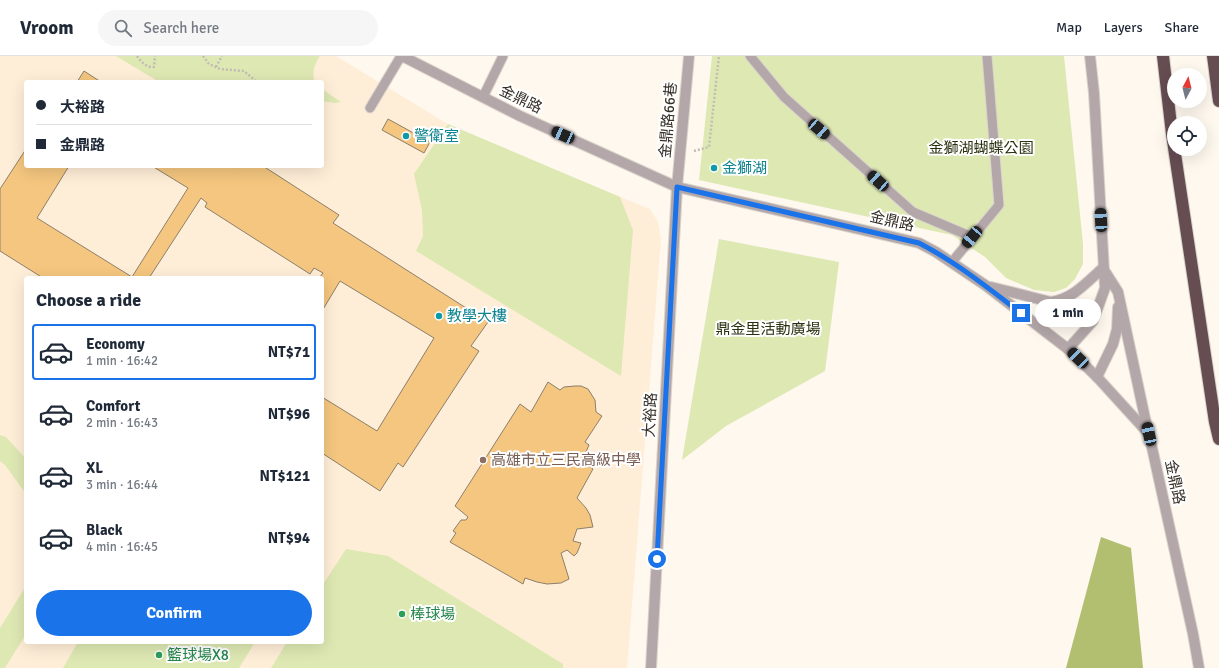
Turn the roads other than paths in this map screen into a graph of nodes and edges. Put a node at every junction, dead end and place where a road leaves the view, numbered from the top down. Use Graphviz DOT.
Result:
graph roads {
  1 [pos="401,56"];
  2 [pos="503,56"];
  3 [pos="689,56"];
  4 [pos="750,56"];
  5 [pos="988,56"];
  6 [pos="1090,56"];
  7 [pos="1162,56"];
  8 [pos="1213,56"];
  9 [pos="483,98"];
  10 [pos="1219,101"];
  11 [pos="370,108"];
  12 [pos="677,187"];
  13 [pos="972,237"];
  14 [pos="952,262"];
  15 [pos="1103,268"];
  16 [pos="985,285"];
  17 [pos="1118,292"];
  18 [pos="1068,349"];
  19 [pos="1096,376"];
  20 [pos="1149,434"];
  21 [pos="1219,439"];
  22 [pos="651,668"];
  23 [pos="1199,668"];
  1 -- 9 [label="street, 金鼎路"];
  1 -- 11 [label="lane"];
  2 -- 9 [label="lane"];
  3 -- 12 [label="street, 金鼎路66巷"];
  4 -- 13 [label="lane"];
  5 -- 13 [label="lane"];
  6 -- 15 [label="street"];
  7 -- 21 [label="highway"];
  8 -- 10 [label="highway"];
  9 -- 12 [label="street, 金鼎路"];
  12 -- 14 [label="street, 金鼎路"];
  12 -- 22 [label="street, 大裕路"];
  13 -- 14 [label="lane"];
  14 -- 16 [label="street, 金鼎路"];
  15 -- 16 [label="street"];
  15 -- 17 [label="street"];
  15 -- 18 [label="street"];
  16 -- 18 [label="street, 金鼎路"];
  17 -- 19 [label="street"];
  17 -- 20 [label="street"];
  18 -- 19 [label="street, 金鼎路"];
  19 -- 20 [label="street, 金鼎路"];
  20 -- 23 [label="street, 金鼎路"];
}
